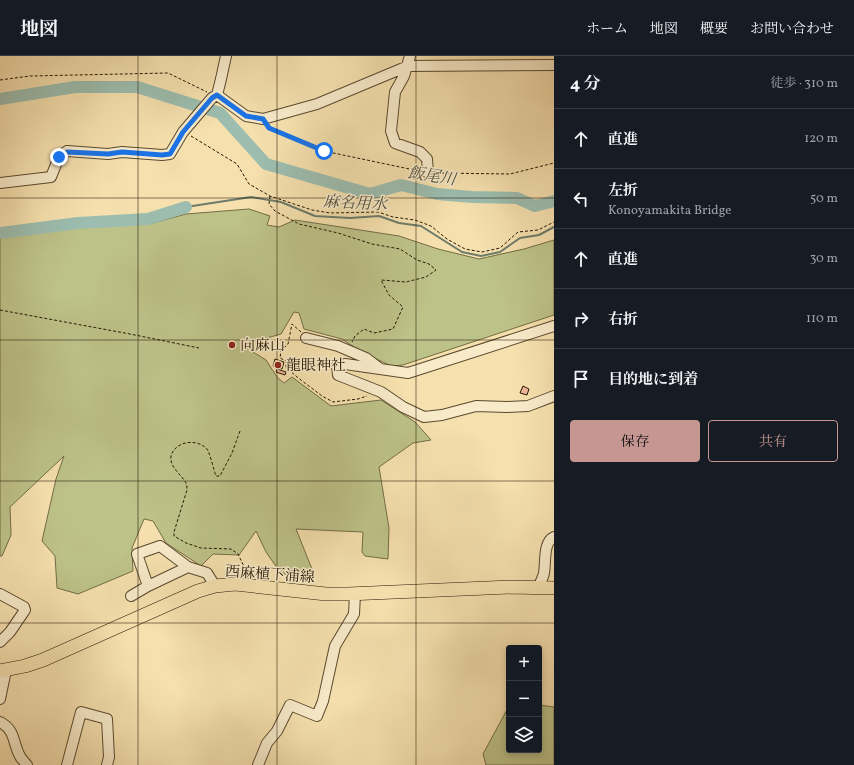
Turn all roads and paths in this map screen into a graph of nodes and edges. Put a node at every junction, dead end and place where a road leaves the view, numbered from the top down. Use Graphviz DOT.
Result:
graph roads {
  1 [pos="226,56"];
  2 [pos="409,61"];
  3 [pos="554,64"];
  4 [pos="0,80"];
  5 [pos="214,97"];
  6 [pos="263,119"];
  7 [pos="185,130"];
  8 [pos="554,162"];
  9 [pos="428,173"];
  10 [pos="0,183"];
  11 [pos="270,196"];
  12 [pos="554,222"];
  13 [pos="0,310"];
  14 [pos="554,326"];
  15 [pos="306,338"];
  16 [pos="199,348"];
  17 [pos="347,350"];
  18 [pos="380,369"];
  19 [pos="554,396"];
  20 [pos="366,397"];
  21 [pos="240,432"];
  22 [pos="554,537"];
  23 [pos="188,567"];
  24 [pos="148,586"];
  25 [pos="216,586"];
  26 [pos="253,586"];
  27 [pos="538,588"];
  28 [pos="554,588"];
  29 [pos="0,594"];
  30 [pos="354,594"];
  31 [pos="131,596"];
  32 [pos="0,642"];
  33 [pos="3,670"];
  34 [pos="0,699"];
  35 [pos="0,722"];
  36 [pos="28,765"];
  37 [pos="67,765"];
  38 [pos="107,765"];
  39 [pos="258,765"];
  1 -- 5 [label="street"];
  2 -- 3 [label="street"];
  2 -- 6 [label="street"];
  2 -- 9 [label="street"];
  4 -- 5 [label="path"];
  5 -- 6 [label="street"];
  5 -- 7 [label="street"];
  6 -- 9 [label="path"];
  7 -- 10 [label="street"];
  7 -- 11 [label="path"];
  8 -- 9 [label="path"];
  11 -- 12 [label="path"];
  11 -- 17 [label="path"];
  13 -- 16 [label="path"];
  14 -- 18 [label="street"];
  15 -- 17 [label="street"];
  15 -- 20 [label="path"];
  17 -- 18 [label="street"];
  18 -- 19 [label="street"];
  21 -- 26 [label="path"];
  22 -- 27 [label="street"];
  23 -- 24 [label="street"];
  23 -- 24 [label="street"];
  23 -- 25 [label="street"];
  24 -- 31 [label="street"];
  25 -- 26 [label="main road, 西麻植下浦線"];
  25 -- 33 [label="main road, 西麻植下浦線"];
  26 -- 30 [label="main road, 西麻植下浦線"];
  27 -- 28 [label="main road, 西麻植下浦線"];
  27 -- 30 [label="main road, 西麻植下浦線"];
  29 -- 32 [label="street"];
  30 -- 39 [label="street"];
  33 -- 34 [label="street"];
  35 -- 36 [label="street"];
  37 -- 38 [label="street"];
}
